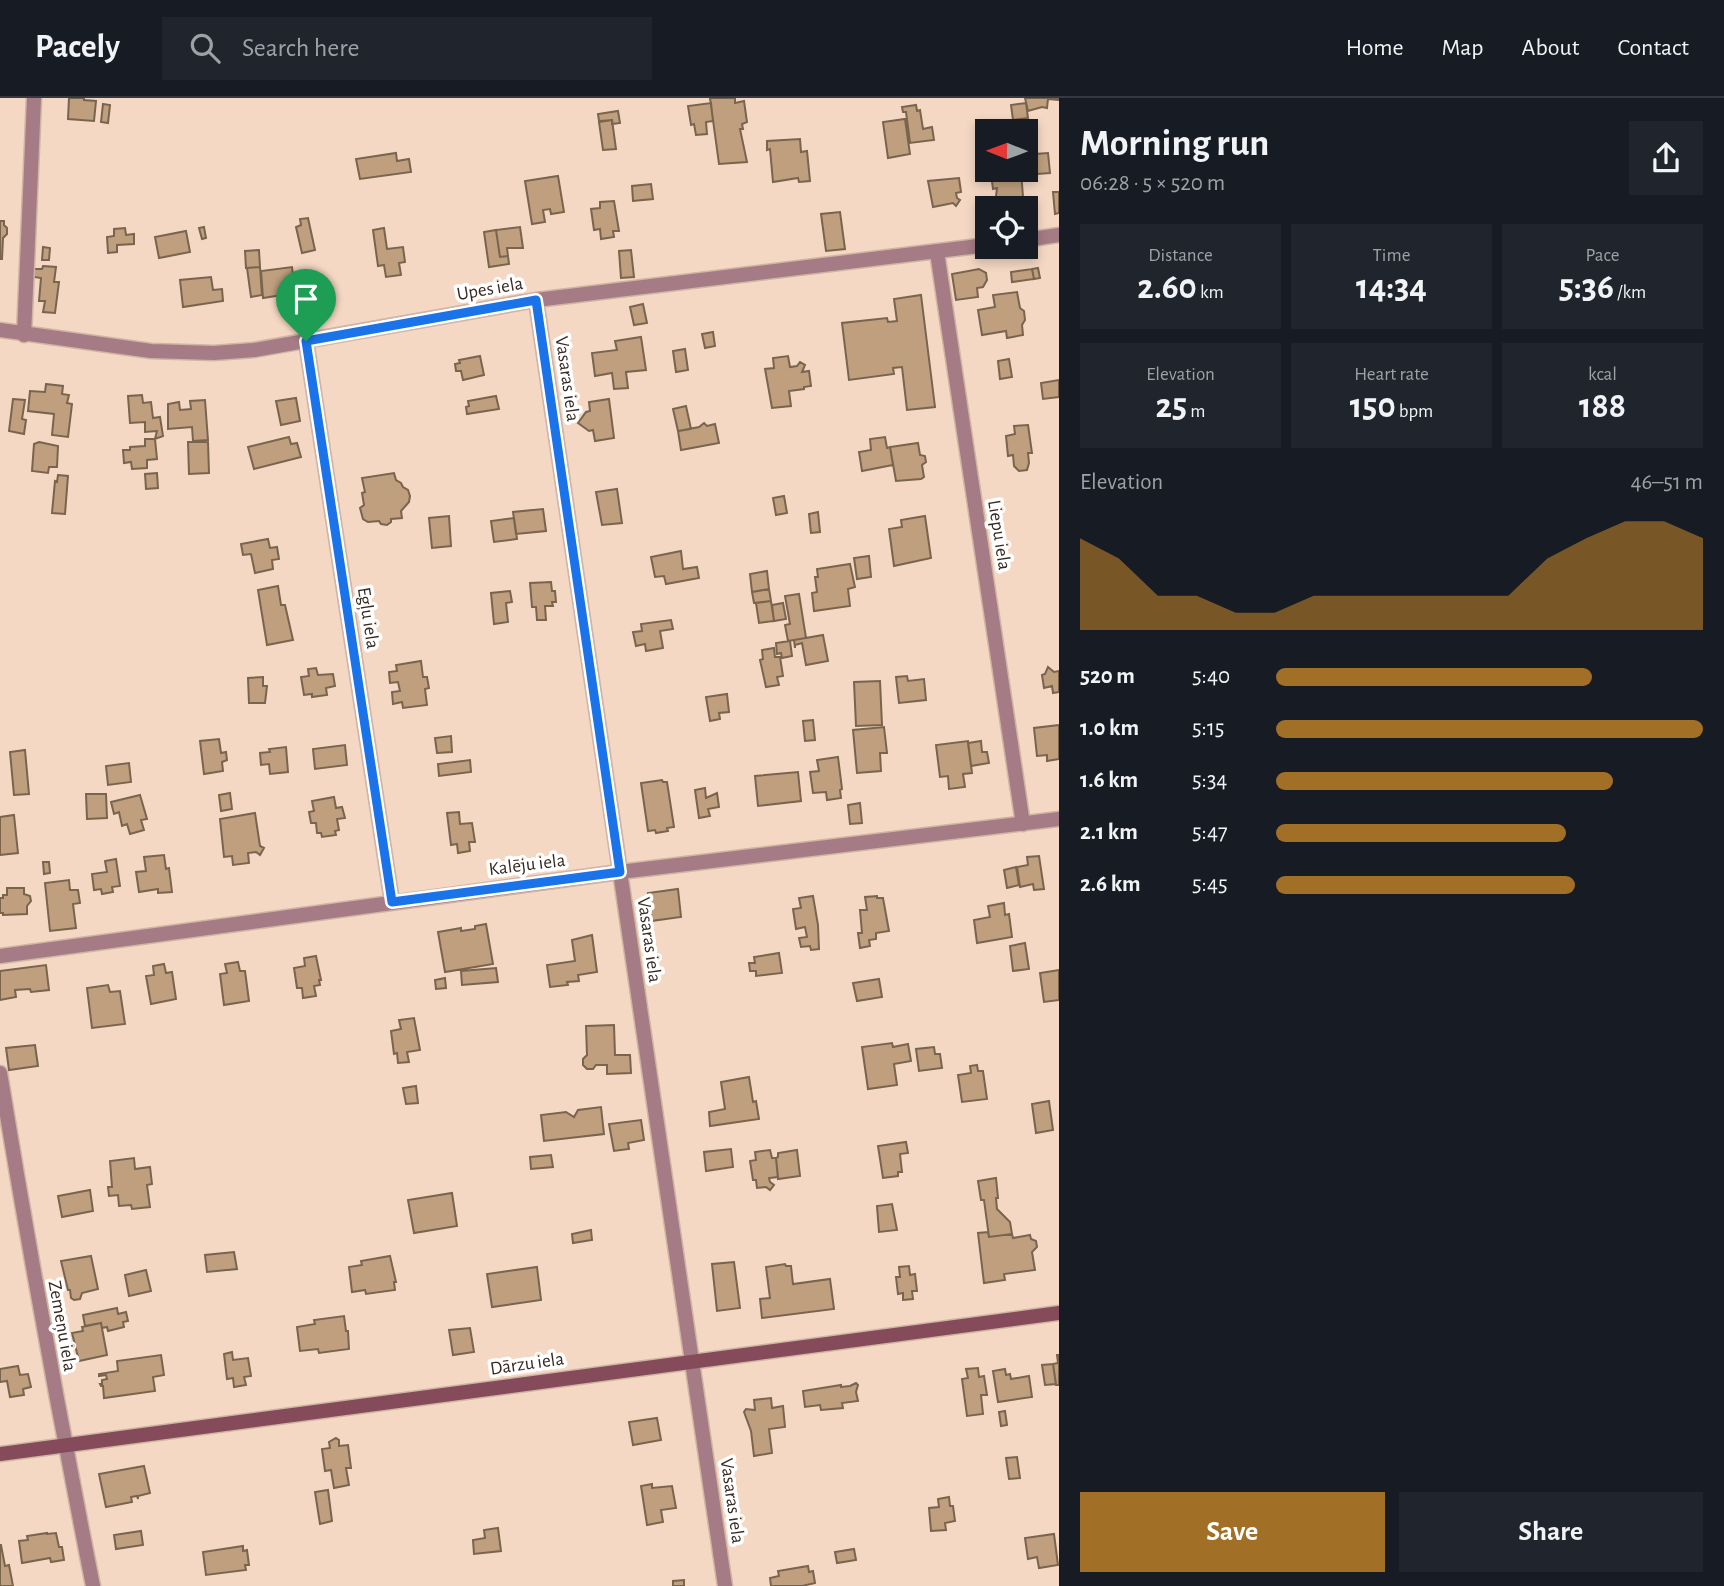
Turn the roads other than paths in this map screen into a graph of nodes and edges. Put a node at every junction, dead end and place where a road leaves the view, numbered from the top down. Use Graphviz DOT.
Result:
graph roads {
  1 [pos="34,98"];
  2 [pos="1059,235"];
  3 [pos="1038,238"];
  4 [pos="975,247"];
  5 [pos="937,252"];
  6 [pos="536,300"];
  7 [pos="0,330"];
  8 [pos="24,335"];
  9 [pos="306,341"];
  10 [pos="1059,819"];
  11 [pos="1023,824"];
  12 [pos="620,872"];
  13 [pos="392,902"];
  14 [pos="0,956"];
  15 [pos="0,1073"];
  16 [pos="1059,1313"];
  17 [pos="692,1362"];
  18 [pos="65,1445"];
  19 [pos="0,1454"];
  20 [pos="93,1586"];
  21 [pos="725,1586"];
  1 -- 8 [label="street"];
  2 -- 3 [label="street"];
  4 -- 5 [label="street, Upes iela"];
  5 -- 6 [label="street, Upes iela"];
  5 -- 11 [label="street, Liepu iela"];
  6 -- 9 [label="street, Upes iela"];
  6 -- 12 [label="street, Vasaras iela"];
  7 -- 8 [label="street, Upes iela"];
  8 -- 9 [label="street, Upes iela"];
  9 -- 13 [label="street, Egļu iela"];
  10 -- 11 [label="street, Kalēju iela"];
  11 -- 12 [label="street, Kalēju iela"];
  12 -- 13 [label="street, Kalēju iela"];
  12 -- 17 [label="street, Vasaras iela"];
  13 -- 14 [label="street, Kalēju iela"];
  15 -- 18 [label="street, Zemeņu iela"];
  16 -- 17 [label="main road, Dārzu iela"];
  17 -- 18 [label="main road, Dārzu iela"];
  17 -- 21 [label="street, Vasaras iela"];
  18 -- 19 [label="main road, Dārzu iela"];
  18 -- 20 [label="street, Zemeņu iela"];
}
